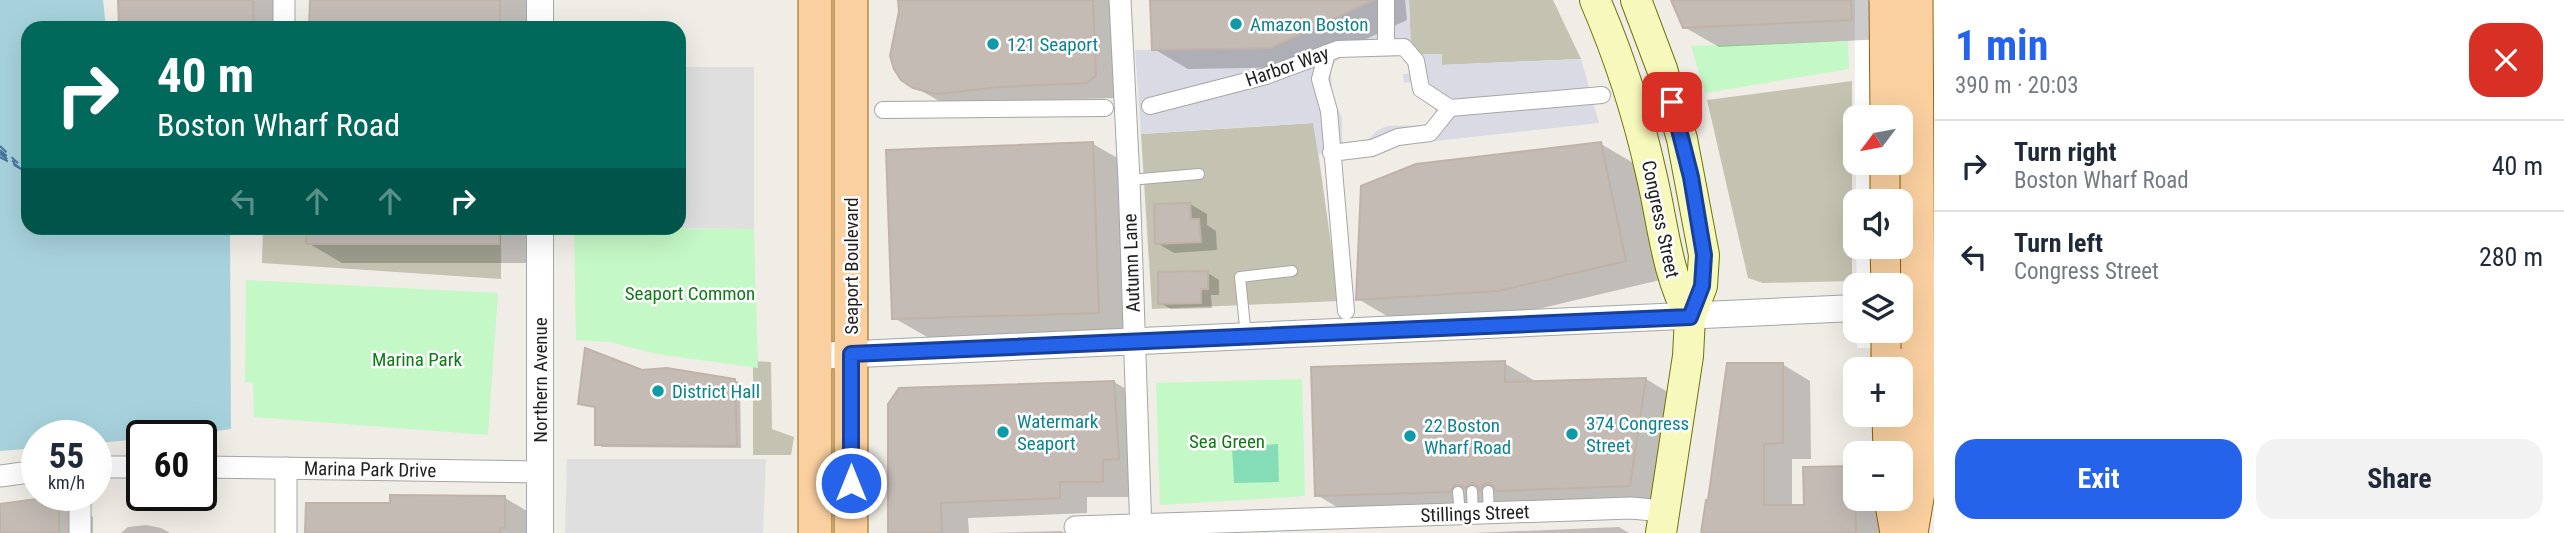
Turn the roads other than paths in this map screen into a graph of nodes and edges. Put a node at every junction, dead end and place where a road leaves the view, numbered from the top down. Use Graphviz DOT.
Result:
graph roads {
  1 [pos="284,0"];
  2 [pos="540,0"];
  3 [pos="815,0"];
  4 [pos="851,0"];
  5 [pos="1119,0"];
  6 [pos="1386,0"];
  7 [pos="1595,0"];
  8 [pos="1636,0"];
  9 [pos="1886,0"];
  10 [pos="1916,0"];
  11 [pos="284,21"];
  12 [pos="540,21"];
  13 [pos="1386,47"];
  14 [pos="1327,53"];
  15 [pos="1602,94"];
  16 [pos="1887,105"];
  17 [pos="1150,106"];
  18 [pos="1105,108"];
  19 [pos="1450,108"];
  20 [pos="883,110"];
  21 [pos="1331,153"];
  22 [pos="1199,174"];
  23 [pos="1129,180"];
  24 [pos="540,235"];
  25 [pos="1292,271"];
  26 [pos="1934,303"];
  27 [pos="1913,304"];
  28 [pos="1843,309"];
  29 [pos="1346,311"];
  30 [pos="1690,317"];
  31 [pos="1246,337"];
  32 [pos="1135,342"];
  33 [pos="1896,349"];
  34 [pos="851,354"];
  35 [pos="815,356"];
  36 [pos="217,467"];
  37 [pos="286,468"];
  38 [pos="539,472"];
  39 [pos="21,473"];
  40 [pos="0,475"];
  41 [pos="1472,491"];
  42 [pos="1488,491"];
  43 [pos="1458,492"];
  44 [pos="79,511"];
  45 [pos="1893,511"];
  46 [pos="1474,513"];
  47 [pos="1663,522"];
  48 [pos="1075,527"];
  49 [pos="1140,529"];
  50 [pos="80,533"];
  51 [pos="286,533"];
  52 [pos="540,533"];
  53 [pos="815,533"];
  54 [pos="851,533"];
  55 [pos="1897,533"];
  56 [pos="1911,533"];
  1 -- 11 [label="street"];
  2 -- 12 [label="street"];
  3 -- 35 [label="main road, Seaport Boulevard"];
  4 -- 34 [label="main road, Seaport Boulevard"];
  5 -- 23 [label="street, Autumn Lane"];
  6 -- 13 [label="street"];
  7 -- 30 [label="main road, Congress Street"];
  8 -- 30 [label="main road, Congress Street"];
  9 -- 16 [label="main road, bridge"];
  10 -- 33 [label="main road, bridge"];
  13 -- 14 [label="street, Harbor Way"];
  13 -- 19 [label="street, Harbor Way"];
  14 -- 17 [label="street, Harbor Way"];
  14 -- 21 [label="street"];
  15 -- 19 [label="street"];
  18 -- 20 [label="street"];
  19 -- 21 [label="street"];
  21 -- 29 [label="street"];
  22 -- 23 [label="lane"];
  23 -- 32 [label="street, Autumn Lane"];
  24 -- 38 [label="street, Northern Avenue"];
  25 -- 31 [label="lane"];
  26 -- 27 [label="street"];
  28 -- 30 [label="street"];
  30 -- 31 [label="street"];
  30 -- 47 [label="main road, Congress Street"];
  31 -- 32 [label="street"];
  32 -- 34 [label="street"];
  32 -- 49 [label="street, Autumn Lane"];
  33 -- 56 [label="main road"];
  34 -- 35 [label="street"];
  34 -- 54 [label="main road, Seaport Boulevard"];
  35 -- 53 [label="main road, Seaport Boulevard"];
  36 -- 37 [label="street, Marina Park Drive"];
  37 -- 38 [label="street, Marina Park Drive"];
  37 -- 51 [label="street"];
  38 -- 52 [label="street, Northern Avenue"];
  39 -- 40 [label="street"];
  41 -- 46 [label="lane"];
  42 -- 46 [label="lane"];
  43 -- 46 [label="lane"];
  44 -- 50 [label="street"];
  45 -- 55 [label="main road"];
  46 -- 47 [label="street, Stillings Street"];
  46 -- 49 [label="street, Stillings Street"];
  48 -- 49 [label="street, Stillings Street"];
}
